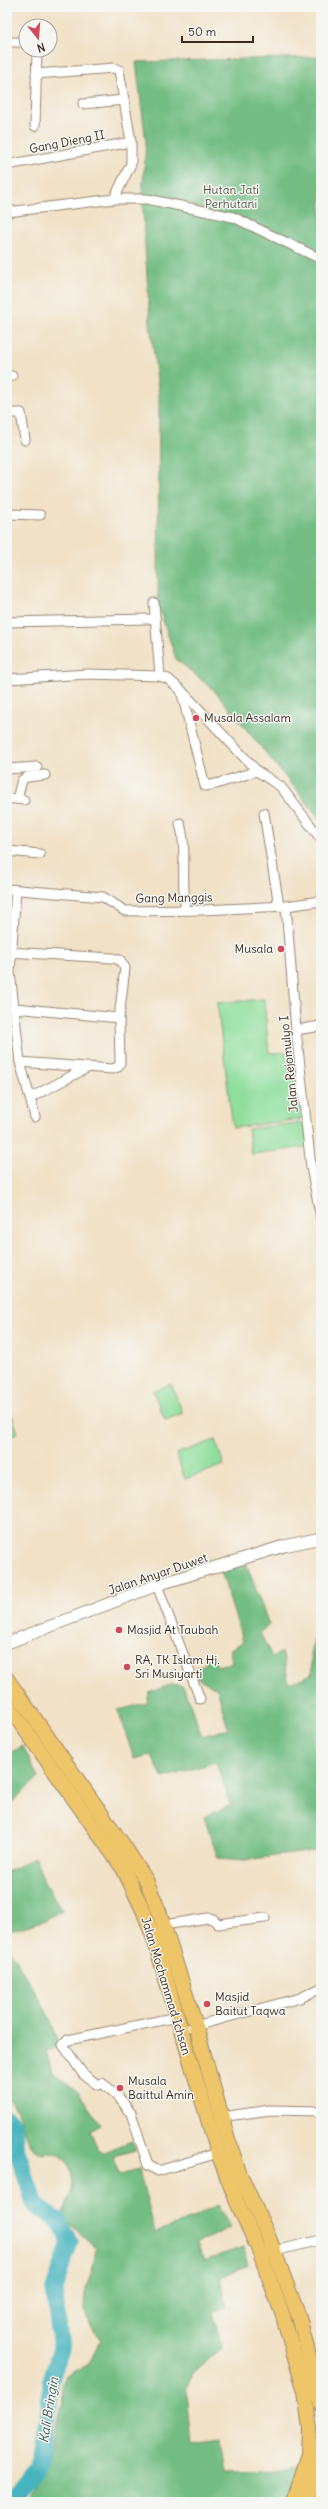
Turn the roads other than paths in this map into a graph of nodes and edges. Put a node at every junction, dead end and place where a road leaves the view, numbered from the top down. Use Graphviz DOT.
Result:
graph roads {
  1 [pos="7,42"];
  2 [pos="18,42"];
  3 [pos="37,58"];
  4 [pos="36,74"];
  5 [pos="124,100"];
  6 [pos="83,104"];
  7 [pos="35,126"];
  8 [pos="131,142"];
  9 [pos="7,166"];
  10 [pos="114,199"];
  11 [pos="7,212"];
  12 [pos="321,259"];
  13 [pos="7,414"];
  14 [pos="25,440"];
  15 [pos="7,514"];
  16 [pos="40,515"];
  17 [pos="154,603"];
  18 [pos="149,619"];
  19 [pos="7,622"];
  20 [pos="160,676"];
  21 [pos="7,679"];
  22 [pos="181,690"];
  23 [pos="37,767"];
  24 [pos="7,769"];
  25 [pos="257,771"];
  26 [pos="45,775"];
  27 [pos="7,798"];
  28 [pos="264,813"];
  29 [pos="180,823"];
  30 [pos="321,839"];
  31 [pos="7,851"];
  32 [pos="40,854"];
  33 [pos="11,889"];
  34 [pos="321,901"];
  35 [pos="283,906"];
  36 [pos="186,910"];
  37 [pos="9,952"];
  38 [pos="15,1008"];
  39 [pos="119,1018"];
  40 [pos="321,1026"];
  41 [pos="17,1027"];
  42 [pos="7,1028"];
  43 [pos="296,1030"];
  44 [pos="20,1062"];
  45 [pos="88,1068"];
  46 [pos="30,1098"];
  47 [pos="35,1118"];
  48 [pos="321,1166"];
  49 [pos="312,1167"];
  50 [pos="321,1218"];
  51 [pos="321,1538"];
  52 [pos="158,1585"];
  53 [pos="7,1643"];
  54 [pos="7,1679"];
  55 [pos="200,1699"];
  56 [pos="7,1704"];
  57 [pos="265,1918"];
  58 [pos="164,1925"];
  59 [pos="321,1988"];
  60 [pos="177,2017"];
  61 [pos="196,2026"];
  62 [pos="181,2030"];
  63 [pos="321,2111"];
  64 [pos="221,2117"];
  65 [pos="218,2153"];
  66 [pos="321,2240"];
  67 [pos="274,2251"];
  68 [pos="321,2404"];
  69 [pos="321,2461"];
  70 [pos="293,2502"];
  71 [pos="306,2502"];
  1 -- 2 [label="street"];
  3 -- 4 [label="street"];
  4 -- 5 [label="street"];
  4 -- 7 [label="street"];
  5 -- 6 [label="street"];
  5 -- 8 [label="street"];
  8 -- 9 [label="street, Gang Dieng II"];
  8 -- 10 [label="street"];
  10 -- 11 [label="street"];
  10 -- 12 [label="street"];
  13 -- 14 [label="street"];
  15 -- 16 [label="street"];
  17 -- 20 [label="street"];
  18 -- 19 [label="street"];
  20 -- 21 [label="street"];
  20 -- 22 [label="street"];
  22 -- 25 [label="street"];
  22 -- 25 [label="street"];
  23 -- 24 [label="street"];
  25 -- 30 [label="street"];
  26 -- 27 [label="street"];
  28 -- 35 [label="street, Jalan Rejomulyo I"];
  29 -- 36 [label="street"];
  31 -- 32 [label="street"];
  33 -- 36 [label="street, Gang Manggis"];
  33 -- 37 [label="street"];
  34 -- 35 [label="street, Gang Manggis"];
  35 -- 36 [label="street, Gang Manggis"];
  35 -- 43 [label="street, Jalan Rejomulyo I"];
  37 -- 38 [label="street"];
  37 -- 39 [label="street"];
  38 -- 39 [label="street"];
  38 -- 41 [label="street"];
  39 -- 45 [label="street"];
  40 -- 43 [label="street"];
  41 -- 42 [label="street"];
  41 -- 44 [label="street"];
  43 -- 49 [label="street, Jalan Rejomulyo I"];
  44 -- 45 [label="street"];
  44 -- 46 [label="street"];
  45 -- 46 [label="street"];
  46 -- 47 [label="street"];
  48 -- 49 [label="street"];
  49 -- 50 [label="street, Jalan Rejomulyo I"];
  51 -- 52 [label="street, Jalan Anyar Duwet"];
  52 -- 53 [label="street, Jalan Anyar Duwet"];
  52 -- 55 [label="street"];
  54 -- 58 [label="main road, Jalan Mochammad Ichsan"];
  56 -- 60 [label="main road, Jalan Mochammad Ichsan"];
  57 -- 58 [label="street"];
  58 -- 61 [label="main road, Jalan Mochammad Ichsan"];
  59 -- 61 [label="street"];
  60 -- 62 [label="main road, Jalan Mochammad Ichsan"];
  60 -- 65 [label="street"];
  61 -- 62 [label="street"];
  61 -- 64 [label="main road, Jalan Mochammad Ichsan"];
  62 -- 65 [label="main road, Jalan Mochammad Ichsan"];
  63 -- 64 [label="street"];
  64 -- 67 [label="main road, Jalan Mochammad Ichsan"];
  65 -- 70 [label="main road, Jalan Mochammad Ichsan"];
  66 -- 67 [label="street"];
  67 -- 68 [label="main road, Jalan Mochammad Ichsan"];
  69 -- 71 [label="main road"];
}
